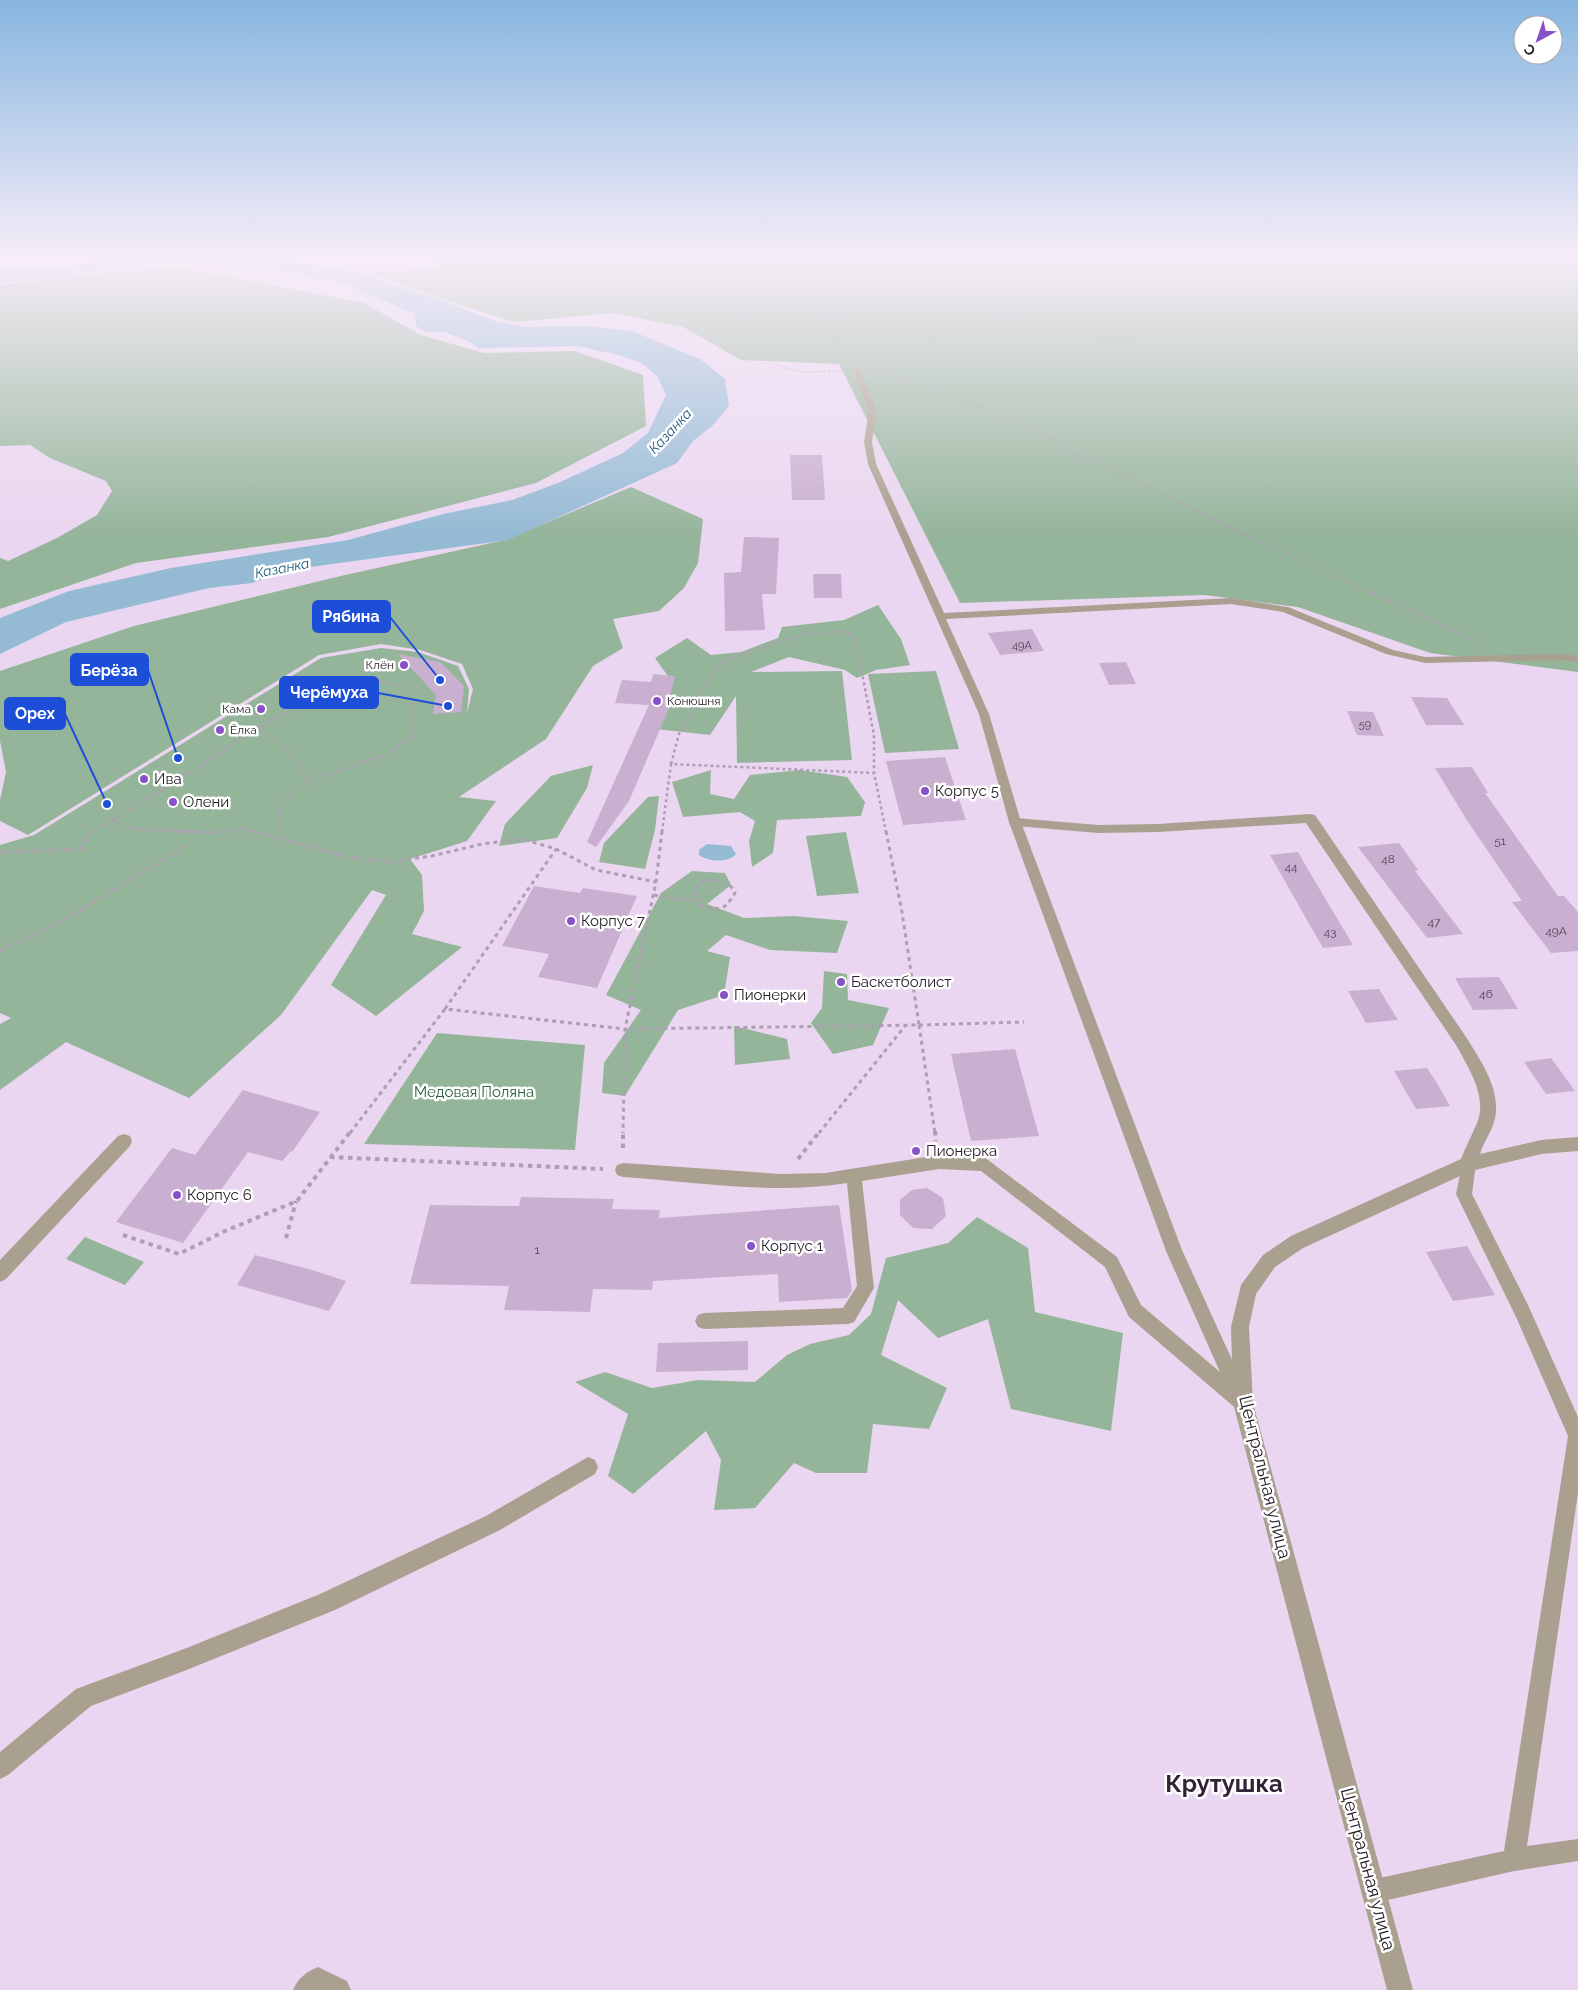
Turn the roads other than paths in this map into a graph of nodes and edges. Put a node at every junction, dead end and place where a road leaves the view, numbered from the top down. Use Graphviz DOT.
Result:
graph roads {
  1 [pos="856,370"];
  2 [pos="939,616"];
  3 [pos="1578,659"];
  4 [pos="1015,822"];
  5 [pos="124,1142"];
  6 [pos="1578,1144"];
  7 [pos="1468,1164"];
  8 [pos="623,1170"];
  9 [pos="854,1175"];
  10 [pos="0,1273"];
  11 [pos="704,1321"];
  12 [pos="1243,1403"];
  13 [pos="588,1467"];
  14 [pos="0,1767"];
  15 [pos="1578,1850"];
  16 [pos="1514,1860"];
  17 [pos="1375,1891"];
  18 [pos="306,1990"];
  19 [pos="338,1990"];
  20 [pos="1400,1990"];
  1 -- 2 [label="lane"];
  2 -- 3 [label="lane"];
  2 -- 4 [label="lane"];
  4 -- 7 [label="street"];
  4 -- 12 [label="lane"];
  5 -- 10 [label="street"];
  6 -- 7 [label="street, Центральная улица"];
  7 -- 12 [label="street, Центральная улица"];
  7 -- 16 [label="lane"];
  8 -- 9 [label="lane"];
  9 -- 11 [label="lane"];
  9 -- 12 [label="lane"];
  12 -- 17 [label="street, Центральная улица"];
  13 -- 14 [label="street"];
  15 -- 16 [label="lane"];
  16 -- 17 [label="lane"];
  17 -- 20 [label="street, Центральная улица"];
  18 -- 19 [label="street"];
}
